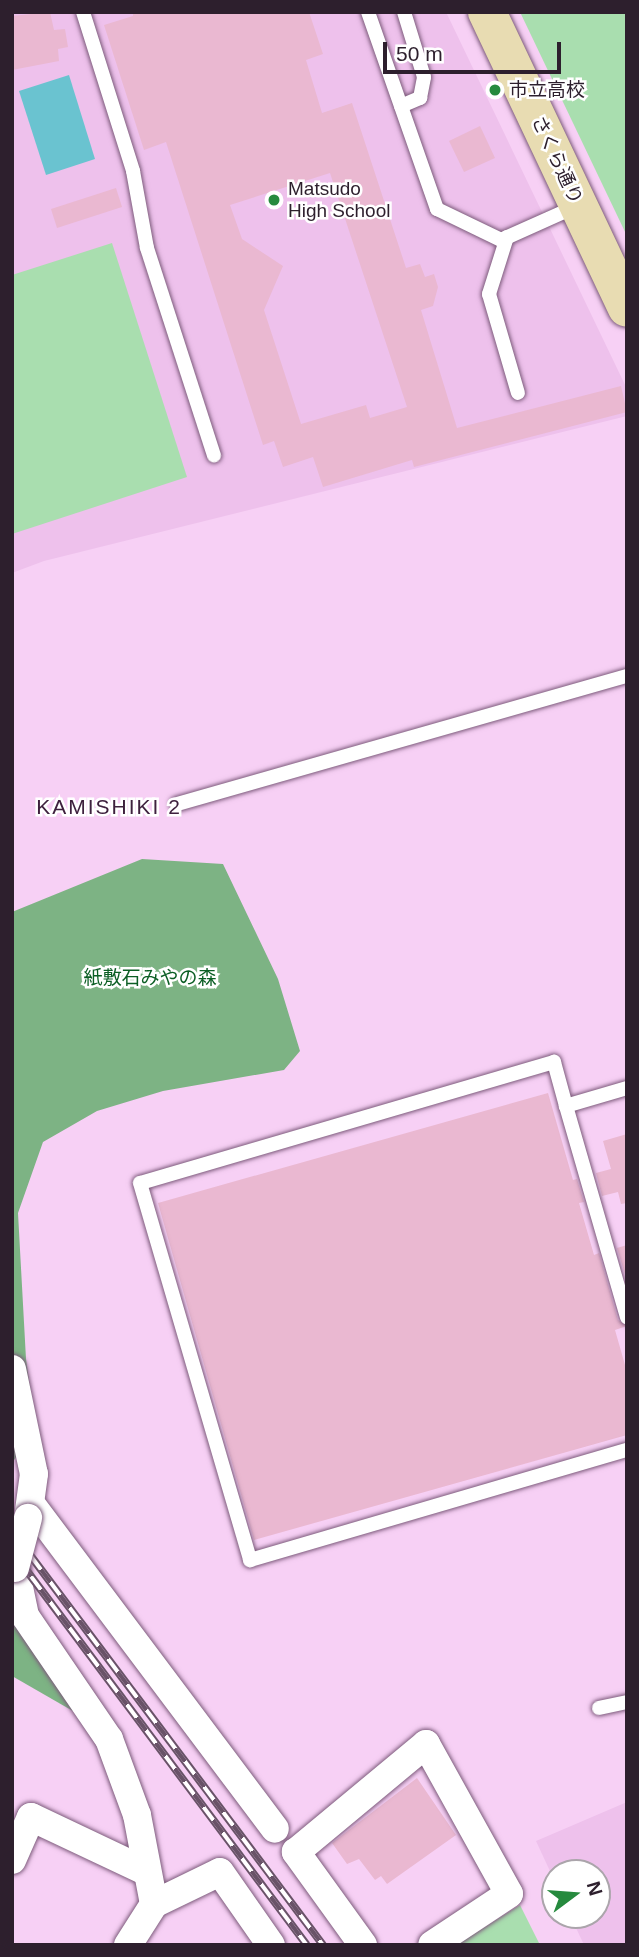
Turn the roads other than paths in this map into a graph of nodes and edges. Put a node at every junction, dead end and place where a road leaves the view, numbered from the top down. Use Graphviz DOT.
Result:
graph roads {
  1 [pos="83,12"];
  2 [pos="368,12"];
  3 [pos="404,12"];
  4 [pos="487,12"];
  5 [pos="401,106"];
  6 [pos="578,206"];
  7 [pos="507,237"];
  8 [pos="627,308"];
  9 [pos="518,393"];
  10 [pos="214,455"];
  11 [pos="627,676"];
  12 [pos="177,804"];
  13 [pos="627,1088"];
  14 [pos="566,1106"];
  15 [pos="627,1317"];
  16 [pos="12,1369"];
  17 [pos="627,1450"];
  18 [pos="29,1511"];
  19 [pos="627,1702"];
  20 [pos="599,1708"];
  21 [pos="275,1829"];
  22 [pos="12,1860"];
  23 [pos="145,1871"];
  24 [pos="154,1904"];
  25 [pos="128,1945"];
  26 [pos="271,1945"];
  27 [pos="363,1945"];
  28 [pos="432,1945"];
  1 -- 10 [label="lane"];
  2 -- 5 [label="lane"];
  3 -- 5 [label="lane"];
  4 -- 6 [label="street, さくら通り"];
  5 -- 7 [label="lane"];
  6 -- 7 [label="lane"];
  6 -- 8 [label="street, さくら通り"];
  7 -- 9 [label="lane"];
  11 -- 12 [label="lane"];
  13 -- 14 [label="lane"];
  14 -- 15 [label="lane"];
  14 -- 17 [label="lane"];
  16 -- 18 [label="street"];
  18 -- 21 [label="street"];
  18 -- 23 [label="street, bridge"];
  19 -- 20 [label="lane"];
  22 -- 23 [label="street"];
  23 -- 24 [label="street"];
  24 -- 25 [label="street"];
  24 -- 26 [label="street"];
  27 -- 28 [label="street"];
}
